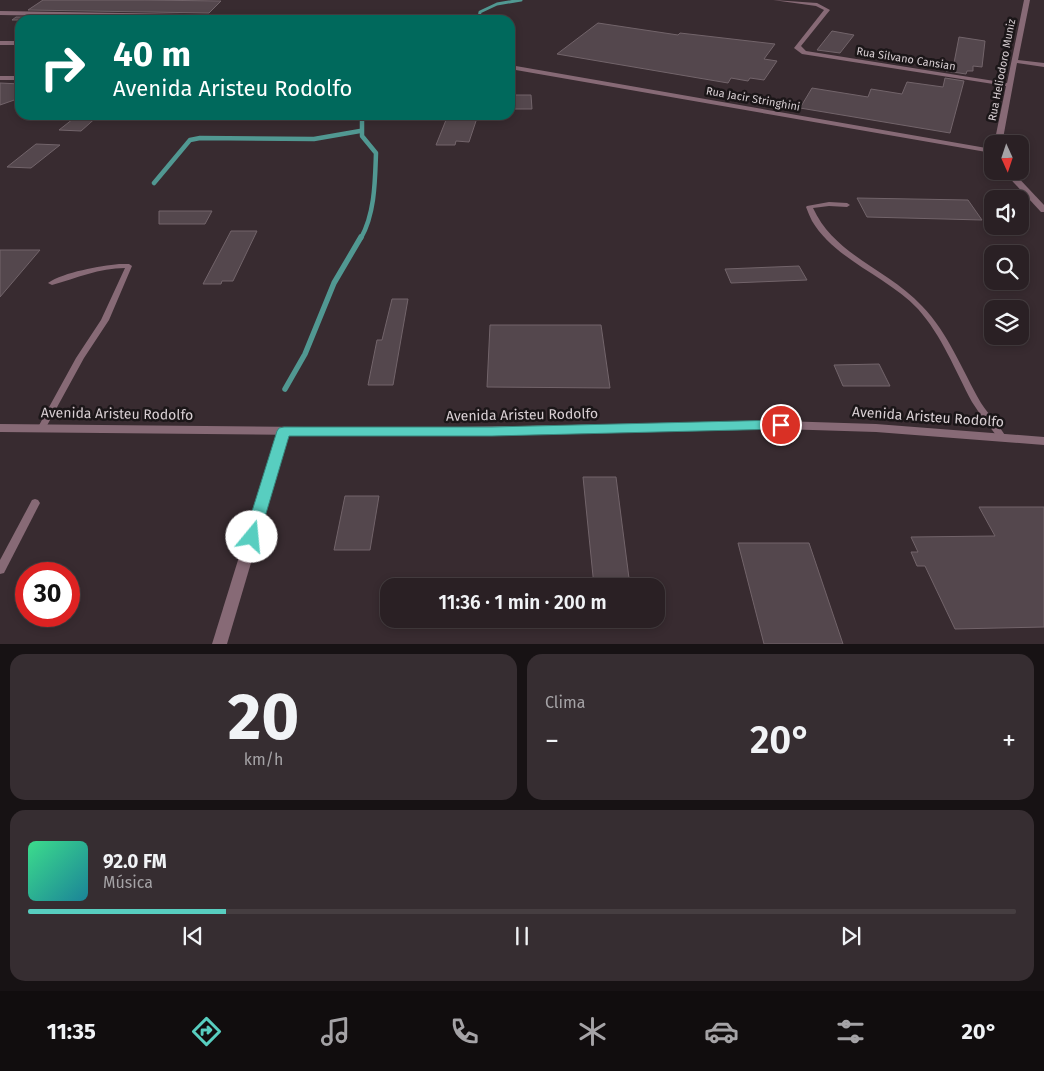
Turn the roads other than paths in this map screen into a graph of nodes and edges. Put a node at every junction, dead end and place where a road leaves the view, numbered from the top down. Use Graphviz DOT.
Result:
graph roads {
  1 [pos="776,0"];
  2 [pos="1027,0"];
  3 [pos="0,13"];
  4 [pos="124,15"];
  5 [pos="0,43"];
  6 [pos="15,43"];
  7 [pos="1015,61"];
  8 [pos="1044,65"];
  9 [pos="515,67"];
  10 [pos="0,78"];
  11 [pos="15,78"];
  12 [pos="1010,85"];
  13 [pos="1000,135"];
  14 [pos="984,150"];
  15 [pos="1016,180"];
  16 [pos="847,205"];
  17 [pos="1044,210"];
  18 [pos="52,283"];
  19 [pos="0,428"];
  20 [pos="41,428"];
  21 [pos="284,431"];
  22 [pos="1002,437"];
  23 [pos="1044,441"];
  24 [pos="35,503"];
  25 [pos="0,570"];
  26 [pos="219,644"];
  1 -- 12 [label="street, Rua Silvano Cansian"];
  2 -- 7 [label="street, Rua Heliodoro Muniz"];
  3 -- 4 [label="street"];
  5 -- 6 [label="street"];
  7 -- 8 [label="street"];
  7 -- 12 [label="street, Rua Heliodoro Muniz"];
  9 -- 14 [label="street, Rua Jacir Stringhini"];
  10 -- 11 [label="street"];
  12 -- 13 [label="street, Rua Heliodoro Muniz"];
  15 -- 17 [label="street"];
  16 -- 22 [label="lane"];
  18 -- 20 [label="lane"];
  19 -- 20 [label="street, Avenida Aristeu Rodolfo"];
  20 -- 21 [label="street, Avenida Aristeu Rodolfo"];
  21 -- 22 [label="street, Avenida Aristeu Rodolfo"];
  21 -- 26 [label="street"];
  22 -- 23 [label="street, Avenida Aristeu Rodolfo"];
  24 -- 25 [label="lane"];
}
